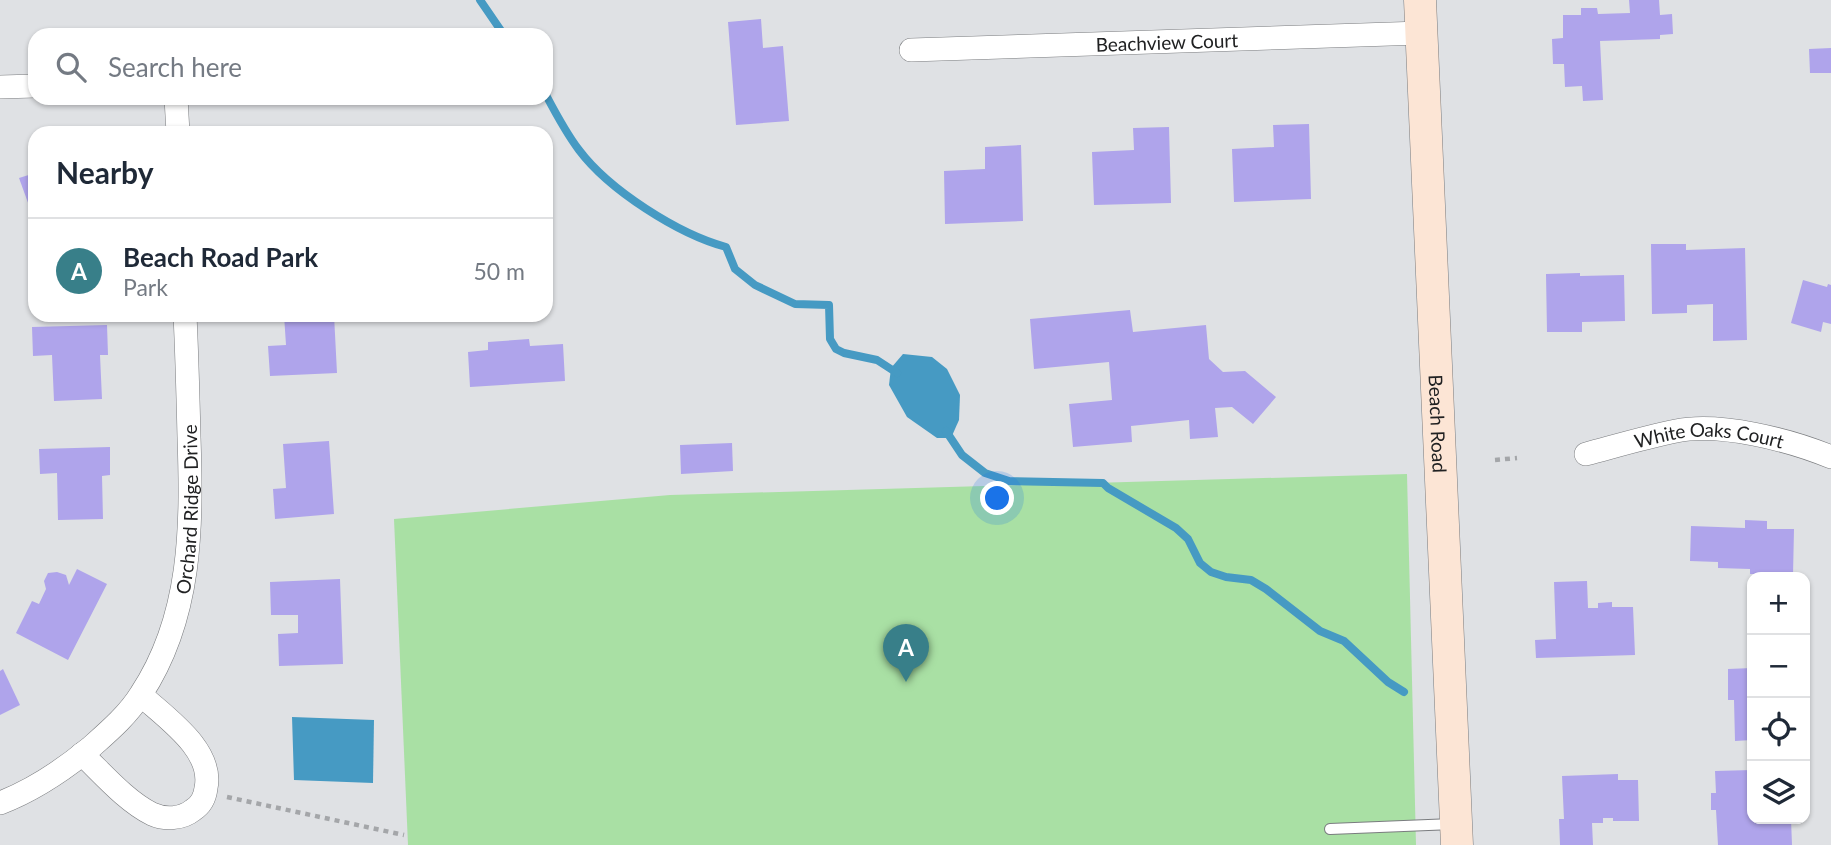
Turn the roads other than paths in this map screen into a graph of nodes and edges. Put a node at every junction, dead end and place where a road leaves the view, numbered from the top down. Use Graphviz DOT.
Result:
graph roads {
  1 [pos="1420,0"];
  2 [pos="1421,33"];
  3 [pos="911,50"];
  4 [pos="28,86"];
  5 [pos="0,87"];
  6 [pos="176,105"];
  7 [pos="178,126"];
  8 [pos="185,322"];
  9 [pos="1586,454"];
  10 [pos="1831,457"];
  11 [pos="141,695"];
  12 [pos="82,754"];
  13 [pos="0,803"];
  14 [pos="1330,829"];
  15 [pos="1456,834"];
  1 -- 2 [label="street, Beach Road"];
  2 -- 3 [label="street, Beachview Court"];
  2 -- 15 [label="street, Beach Road"];
  4 -- 5 [label="street"];
  6 -- 7 [label="street"];
  8 -- 11 [label="street, Orchard Ridge Drive"];
  9 -- 10 [label="street, White Oaks Court"];
  11 -- 12 [label="street, Orchard Ridge Drive"];
  11 -- 12 [label="street"];
  12 -- 13 [label="street, Orchard Ridge Drive"];
  14 -- 15 [label="lane"];
}
